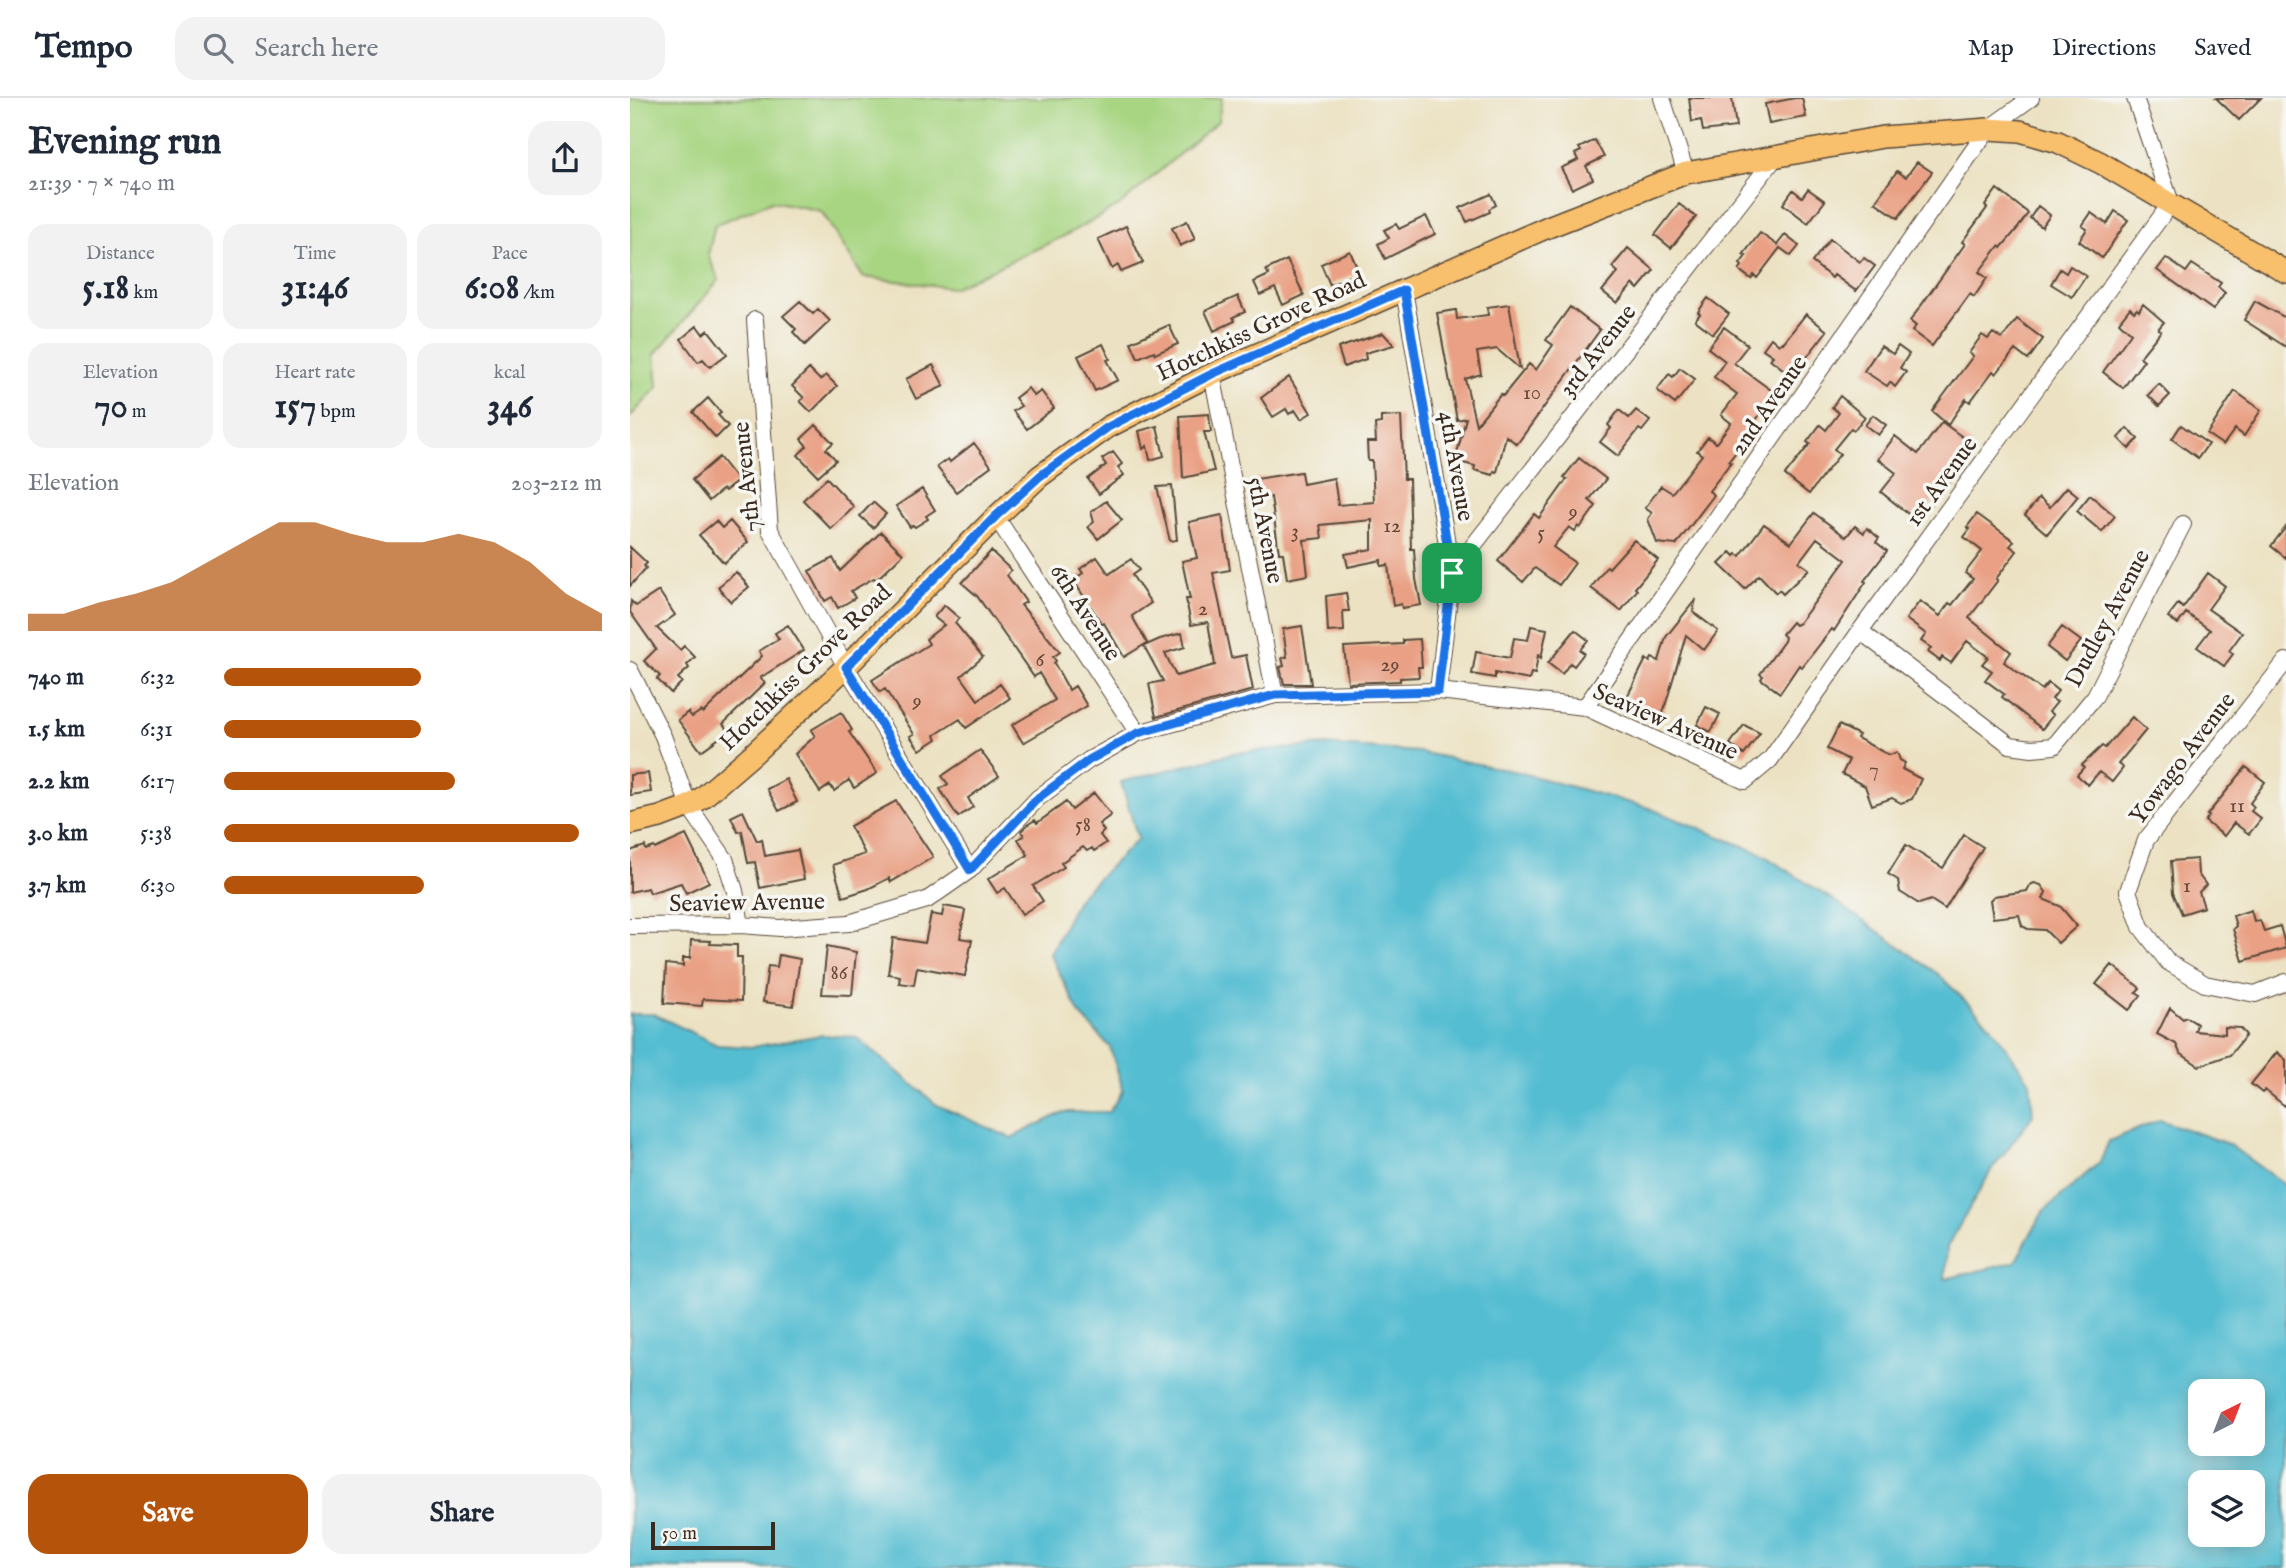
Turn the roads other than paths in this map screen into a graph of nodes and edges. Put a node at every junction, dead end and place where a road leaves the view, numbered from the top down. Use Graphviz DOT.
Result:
graph roads {
  1 [pos="1662,98"];
  2 [pos="2031,98"];
  3 [pos="2135,98"];
  4 [pos="1988,129"];
  5 [pos="1778,154"];
  6 [pos="1686,173"];
  7 [pos="2171,203"];
  8 [pos="2286,272"];
  9 [pos="1404,290"];
  10 [pos="755,320"];
  11 [pos="1212,374"];
  12 [pos="996,516"];
  13 [pos="2183,524"];
  14 [pos="1452,573"];
  15 [pos="1860,631"];
  16 [pos="2286,661"];
  17 [pos="846,667"];
  18 [pos="630,670"];
  19 [pos="1438,691"];
  20 [pos="1275,695"];
  21 [pos="1585,707"];
  22 [pos="1138,733"];
  23 [pos="1745,782"];
  24 [pos="689,806"];
  25 [pos="630,824"];
  26 [pos="970,870"];
  27 [pos="741,925"];
  28 [pos="630,926"];
  29 [pos="2286,982"];
  1 -- 6 [label="street"];
  2 -- 4 [label="street"];
  3 -- 7 [label="street"];
  4 -- 5 [label="main road, Hotchkiss Grove Road"];
  4 -- 7 [label="main road, Hotchkiss Grove Road"];
  4 -- 21 [label="street, 2nd Avenue"];
  5 -- 6 [label="main road, Hotchkiss Grove Road"];
  5 -- 14 [label="street, 3rd Avenue"];
  6 -- 9 [label="main road, Hotchkiss Grove Road"];
  7 -- 8 [label="main road, Hotchkiss Grove Road"];
  7 -- 15 [label="street, 1st Avenue"];
  9 -- 11 [label="main road, Hotchkiss Grove Road"];
  9 -- 14 [label="street, 4th Avenue"];
  10 -- 17 [label="street, 7th Avenue"];
  11 -- 12 [label="main road, Hotchkiss Grove Road"];
  11 -- 20 [label="street, 5th Avenue"];
  12 -- 17 [label="main road, Hotchkiss Grove Road"];
  12 -- 22 [label="street, 6th Avenue"];
  13 -- 15 [label="street, Dudley Avenue"];
  14 -- 19 [label="street, 4th Avenue"];
  15 -- 23 [label="street, 1st Avenue"];
  16 -- 29 [label="street, Yowago Avenue"];
  17 -- 24 [label="main road, Hotchkiss Grove Road"];
  17 -- 26 [label="street, 7th Avenue"];
  18 -- 24 [label="street"];
  19 -- 20 [label="street, Seaview Avenue"];
  19 -- 21 [label="street, Seaview Avenue"];
  20 -- 22 [label="street, Seaview Avenue"];
  21 -- 23 [label="street, Seaview Avenue"];
  22 -- 26 [label="street, Seaview Avenue"];
  24 -- 25 [label="main road, Hotchkiss Grove Road"];
  24 -- 27 [label="street"];
  26 -- 27 [label="street, Seaview Avenue"];
  27 -- 28 [label="street, Seaview Avenue"];
}
